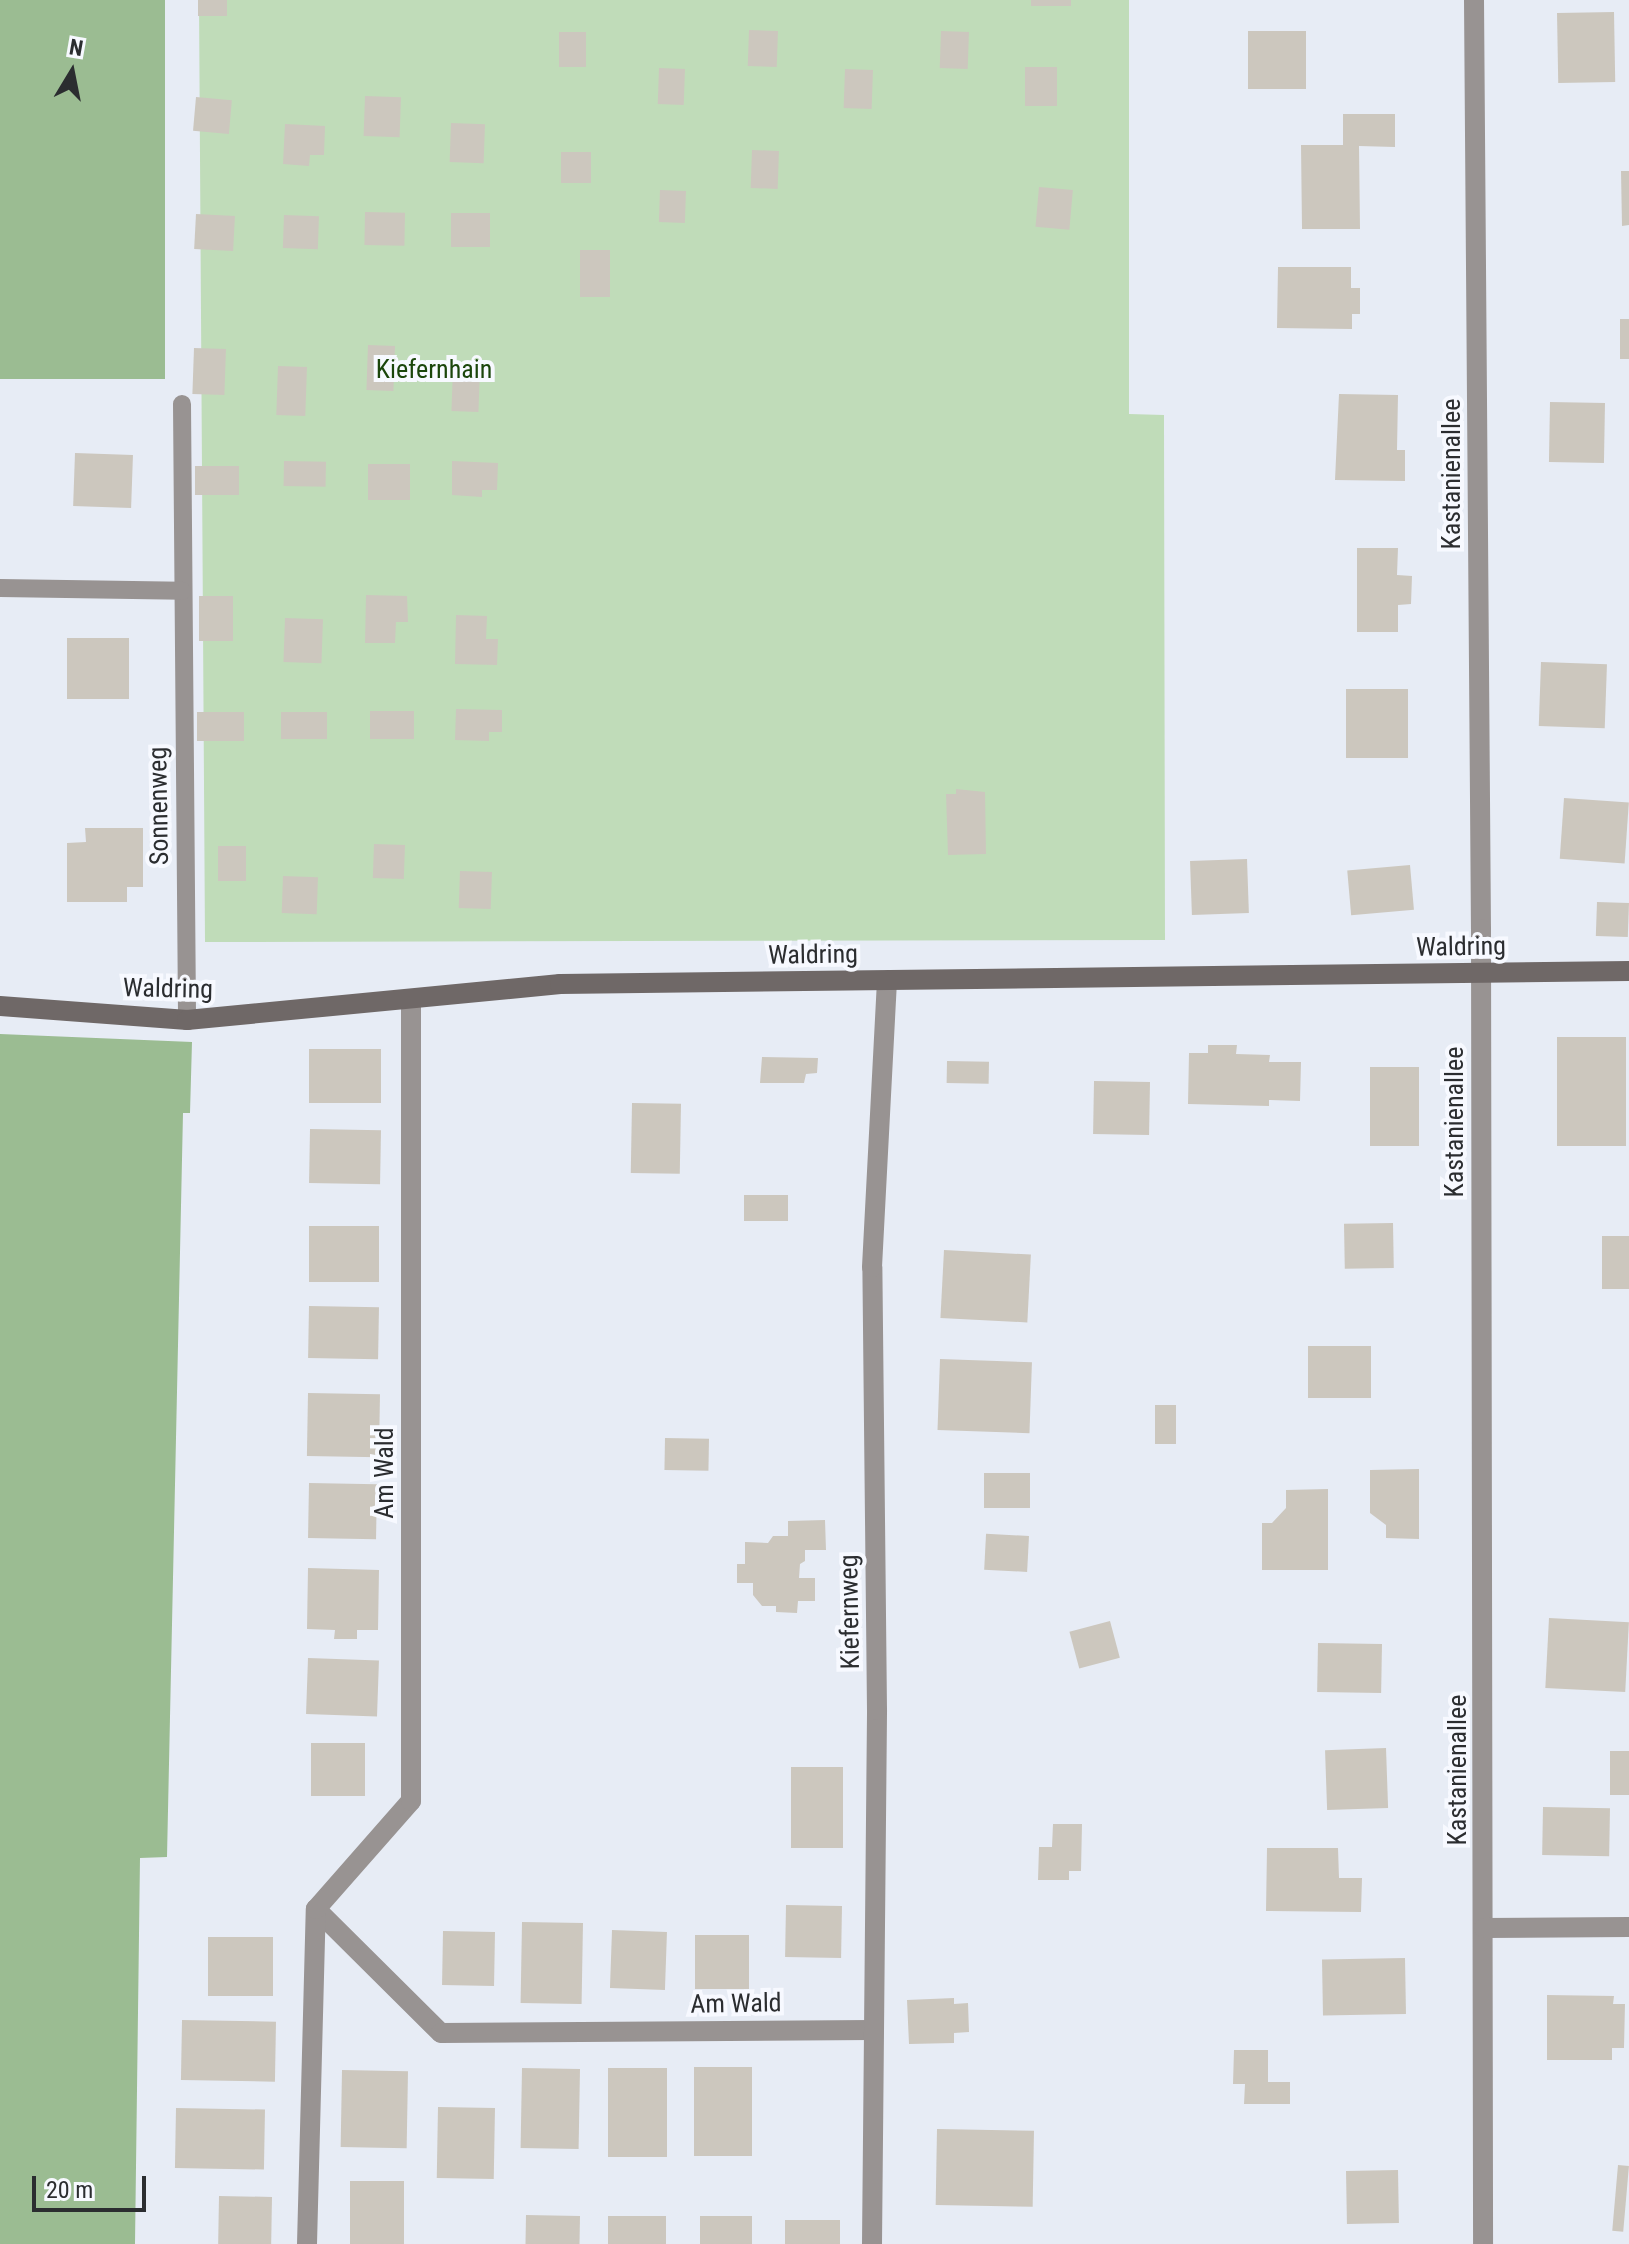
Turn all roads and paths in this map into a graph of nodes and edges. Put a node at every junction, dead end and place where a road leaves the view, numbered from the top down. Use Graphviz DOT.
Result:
graph roads {
  1 [pos="1474,0"];
  2 [pos="182,404"];
  3 [pos="0,588"];
  4 [pos="182,591"];
  5 [pos="1629,971"];
  6 [pos="1481,972"];
  7 [pos="887,980"];
  8 [pos="411,1001"];
  9 [pos="0,1006"];
  10 [pos="187,1020"];
  11 [pos="316,1909"];
  12 [pos="1629,1927"];
  13 [pos="1484,1928"];
  14 [pos="872,2030"];
  15 [pos="307,2244"];
  16 [pos="872,2244"];
  17 [pos="1483,2244"];
  1 -- 6 [label="street, Kastanienallee"];
  2 -- 4 [label="lane, Sonnenweg"];
  3 -- 4 [label="lane"];
  4 -- 10 [label="lane, Sonnenweg"];
  5 -- 6 [label="street, Waldring"];
  6 -- 7 [label="street, Waldring"];
  6 -- 13 [label="street, Kastanienallee"];
  7 -- 8 [label="street, Waldring"];
  7 -- 14 [label="street, Kiefernweg"];
  8 -- 10 [label="street, Waldring"];
  8 -- 11 [label="street, Am Wald"];
  9 -- 10 [label="street, Waldring"];
  11 -- 14 [label="street, Am Wald"];
  11 -- 15 [label="street"];
  12 -- 13 [label="street"];
  13 -- 17 [label="street, Kastanienallee"];
  14 -- 16 [label="street, Kiefernweg"];
}
